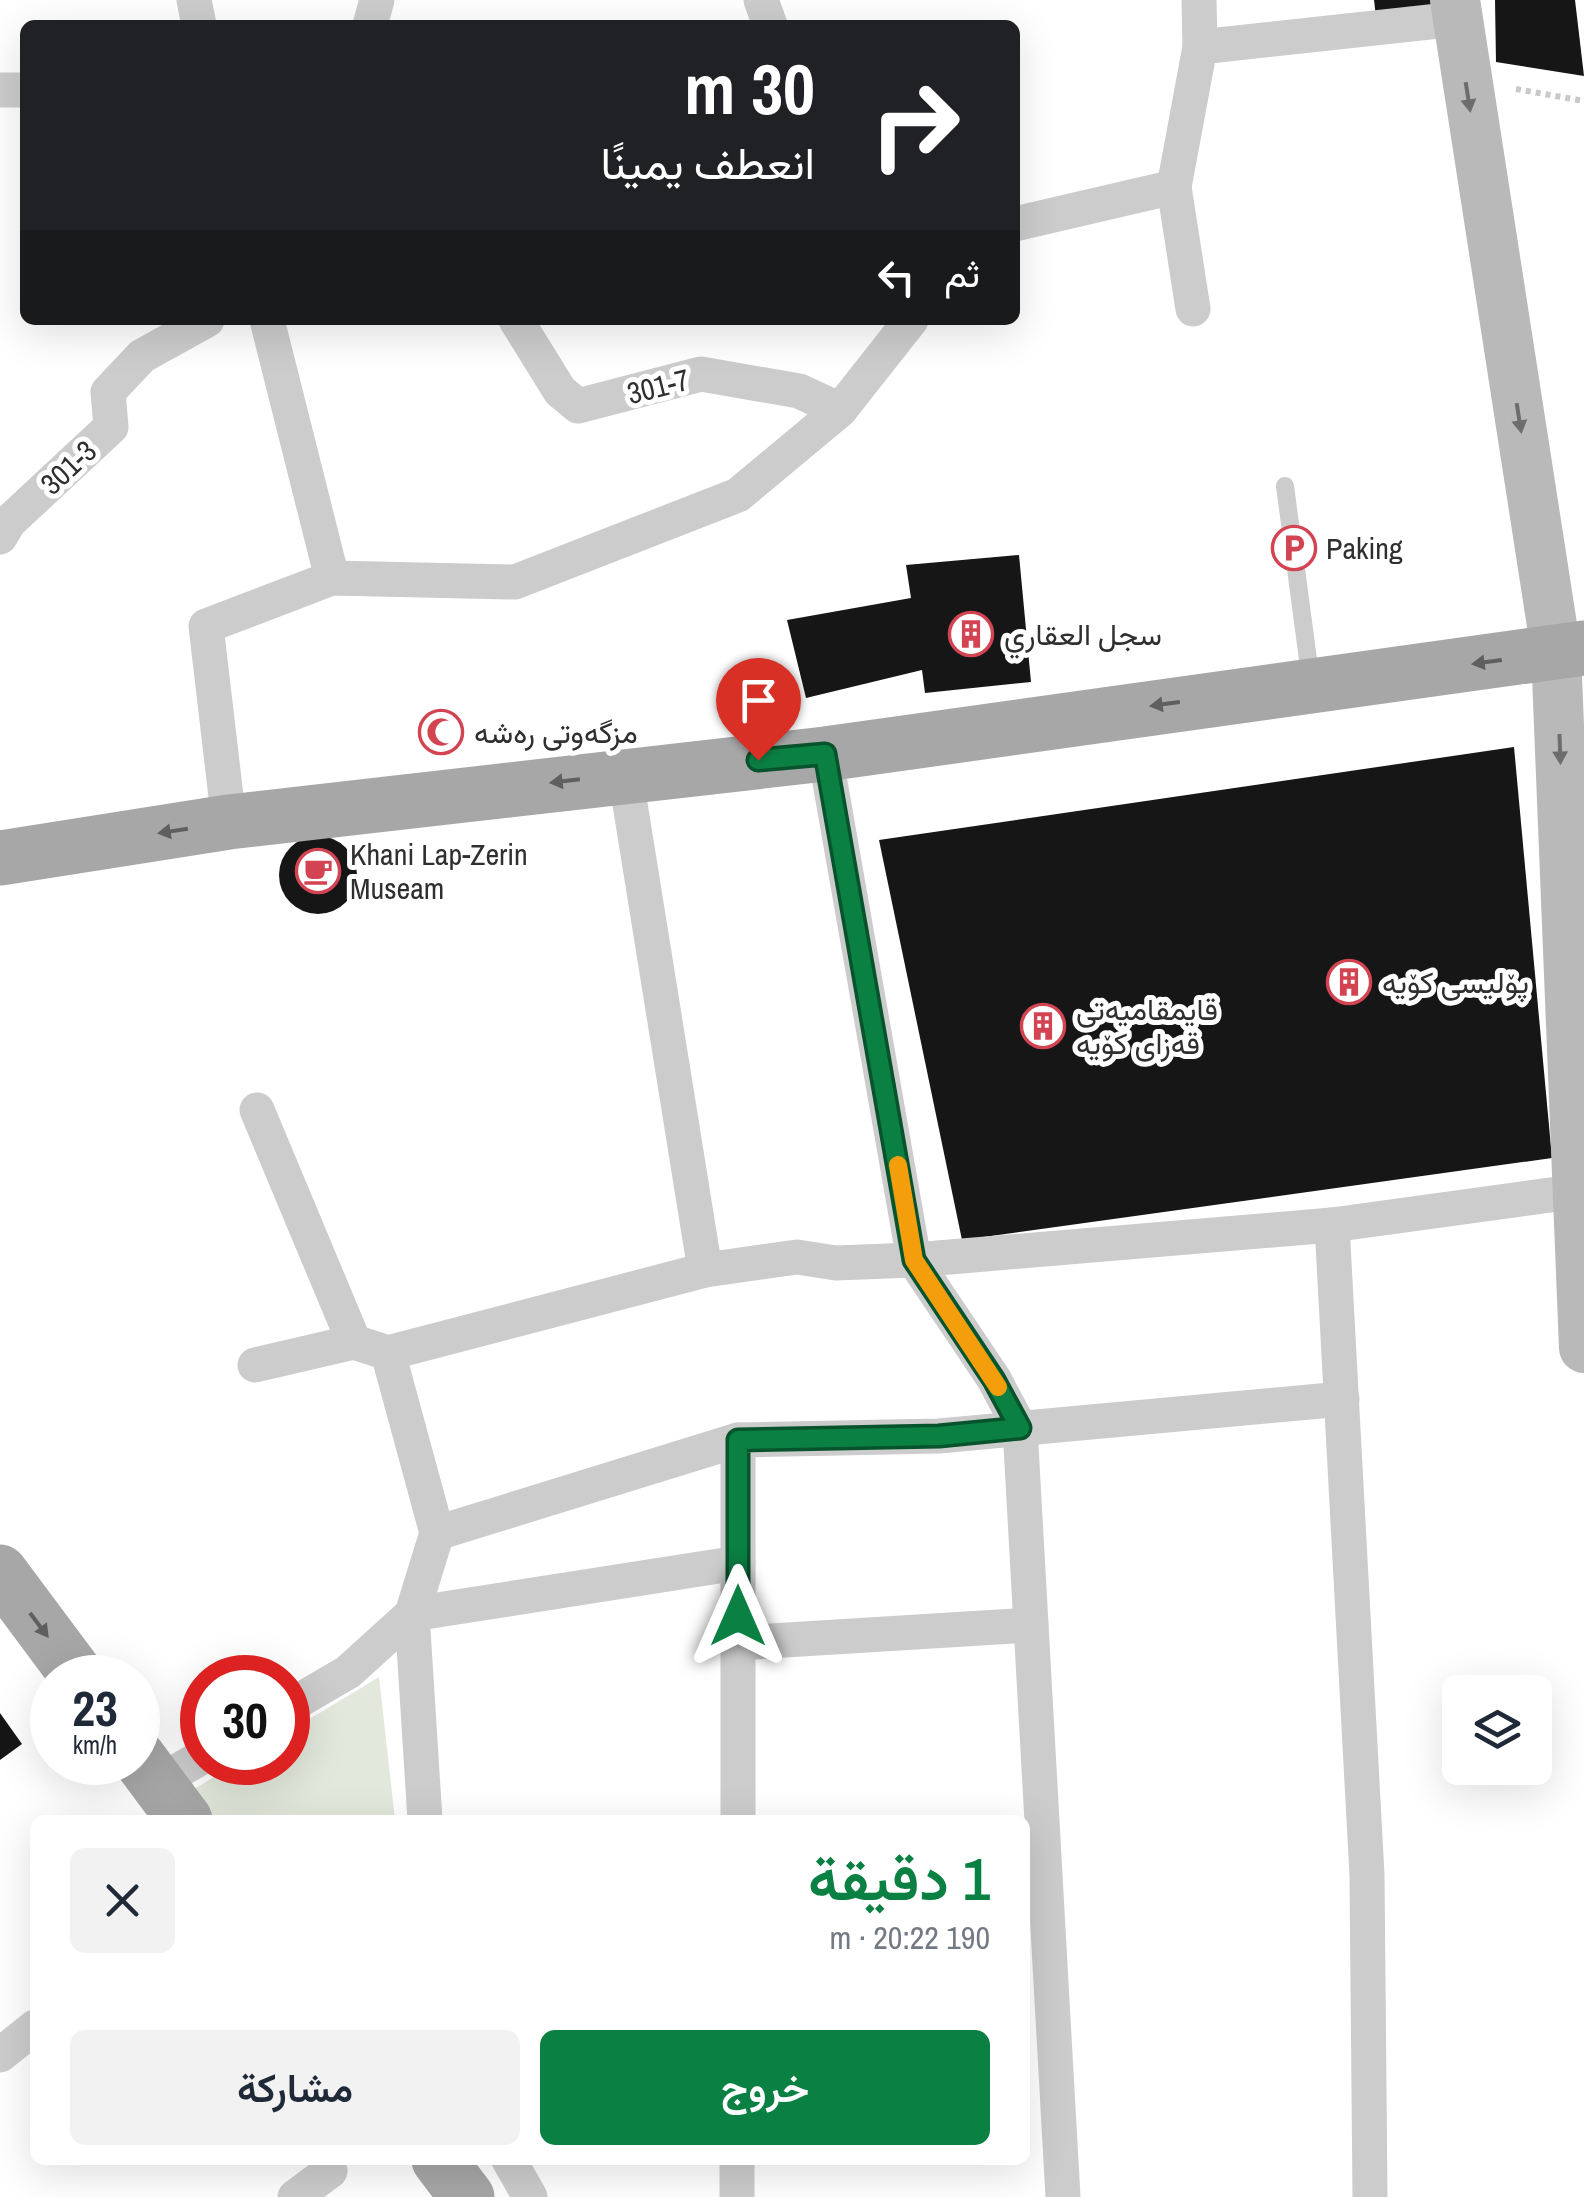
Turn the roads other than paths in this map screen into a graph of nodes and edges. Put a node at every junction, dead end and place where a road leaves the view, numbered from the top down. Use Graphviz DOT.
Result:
graph roads {
  1 [pos="1199,0"];
  2 [pos="1456,10"];
  3 [pos="1200,47"];
  4 [pos="1174,187"];
  5 [pos="1020,223"];
  6 [pos="1193,309"];
  7 [pos="198,325"];
  8 [pos="268,325"];
  9 [pos="519,325"];
  10 [pos="907,325"];
  11 [pos="840,410"];
  12 [pos="1285,486"];
  13 [pos="0,537"];
  14 [pos="332,578"];
  15 [pos="1570,650"];
  16 [pos="1311,683"];
  17 [pos="825,754"];
  18 [pos="625,773"];
  19 [pos="229,822"];
  20 [pos="0,858"];
  21 [pos="258,1110"];
  22 [pos="1579,1192"];
  23 [pos="1332,1225"];
  24 [pos="914,1260"];
  25 [pos="705,1270"];
  26 [pos="371,1347"];
  27 [pos="1584,1348"];
  28 [pos="254,1365"];
  29 [pos="1342,1399"];
  30 [pos="1020,1428"];
  31 [pos="738,1440"];
  32 [pos="437,1534"];
  33 [pos="738,1563"];
  34 [pos="0,1572"];
  35 [pos="412,1614"];
  36 [pos="1031,1625"];
  37 [pos="738,1643"];
  38 [pos="61,1655"];
  39 [pos="310,1694"];
  40 [pos="426,1815"];
  41 [pos="738,1815"];
  42 [pos="30,2031"];
  43 [pos="0,2055"];
  44 [pos="443,2165"];
  45 [pos="512,2165"];
  46 [pos="737,2165"];
  47 [pos="330,2171"];
  48 [pos="296,2197"];
  49 [pos="467,2197"];
  50 [pos="530,2197"];
  51 [pos="737,2197"];
  52 [pos="1063,2197"];
  53 [pos="1370,2197"];
  1 -- 3 [label="street"];
  2 -- 3 [label="street"];
  2 -- 15 [label="street, one-way"];
  3 -- 4 [label="street"];
  4 -- 5 [label="street"];
  4 -- 6 [label="street"];
  7 -- 13 [label="street, 301-3"];
  8 -- 14 [label="street"];
  9 -- 11 [label="street, 301-7"];
  10 -- 11 [label="street"];
  11 -- 14 [label="street"];
  12 -- 16 [label="lane"];
  14 -- 19 [label="street"];
  15 -- 16 [label="main road, one-way"];
  15 -- 22 [label="street, one-way"];
  16 -- 17 [label="main road, one-way"];
  17 -- 18 [label="main road"];
  17 -- 24 [label="street"];
  18 -- 19 [label="main road, one-way"];
  18 -- 25 [label="street"];
  19 -- 20 [label="main road, one-way"];
  21 -- 26 [label="street"];
  22 -- 23 [label="street"];
  22 -- 27 [label="street"];
  23 -- 24 [label="street"];
  23 -- 29 [label="street"];
  24 -- 25 [label="street"];
  24 -- 30 [label="street"];
  25 -- 26 [label="street"];
  26 -- 28 [label="street"];
  26 -- 32 [label="street"];
  29 -- 30 [label="street"];
  29 -- 53 [label="street"];
  30 -- 31 [label="street"];
  30 -- 36 [label="street"];
  31 -- 32 [label="street"];
  31 -- 33 [label="street"];
  32 -- 35 [label="street"];
  33 -- 35 [label="street"];
  33 -- 37 [label="street"];
  34 -- 38 [label="main road, one-way"];
  35 -- 39 [label="street"];
  35 -- 40 [label="street"];
  36 -- 37 [label="street"];
  36 -- 52 [label="street"];
  37 -- 41 [label="street"];
  42 -- 43 [label="street"];
  44 -- 49 [label="main road"];
  45 -- 50 [label="street"];
  46 -- 51 [label="street"];
  47 -- 48 [label="street"];
}
